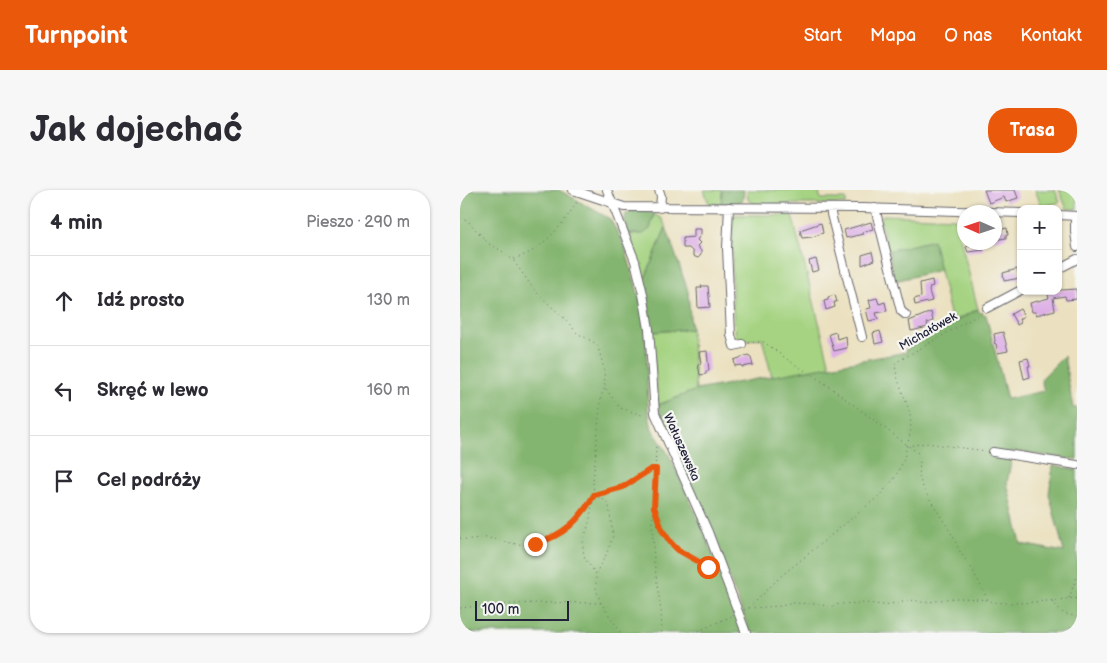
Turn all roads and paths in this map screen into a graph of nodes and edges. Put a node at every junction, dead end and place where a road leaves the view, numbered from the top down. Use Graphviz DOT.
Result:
graph roads {
  1 [pos="574,190"];
  2 [pos="607,190"];
  3 [pos="659,190"];
  4 [pos="582,193"];
  5 [pos="613,205"];
  6 [pos="729,207"];
  7 [pos="660,208"];
  8 [pos="831,208"];
  9 [pos="874,208"];
  10 [pos="1017,213"];
  11 [pos="1062,215"];
  12 [pos="1076,216"];
  13 [pos="460,218"];
  14 [pos="1077,248"];
  15 [pos="1077,259"];
  16 [pos="513,260"];
  17 [pos="1062,268"];
  18 [pos="1017,292"];
  19 [pos="987,308"];
  20 [pos="906,315"];
  21 [pos="862,337"];
  22 [pos="742,344"];
  23 [pos="605,388"];
  24 [pos="654,418"];
  25 [pos="907,446"];
  26 [pos="656,447"];
  27 [pos="993,452"];
  28 [pos="1077,464"];
  29 [pos="656,469"];
  30 [pos="594,495"];
  31 [pos="654,507"];
  32 [pos="460,538"];
  33 [pos="596,574"];
  34 [pos="724,574"];
  35 [pos="1077,576"];
  36 [pos="1069,599"];
  37 [pos="1077,599"];
  38 [pos="988,600"];
  39 [pos="1051,601"];
  40 [pos="602,603"];
  41 [pos="460,608"];
  42 [pos="749,608"];
  43 [pos="738,612"];
  44 [pos="1077,617"];
  45 [pos="460,630"];
  46 [pos="462,633"];
  47 [pos="621,633"];
  48 [pos="662,633"];
  49 [pos="694,633"];
  50 [pos="746,633"];
  1 -- 4 [label="street"];
  2 -- 5 [label="street, Wałuszewska"];
  3 -- 7 [label="street"];
  4 -- 5 [label="street"];
  4 -- 16 [label="path"];
  5 -- 7 [label="street"];
  5 -- 34 [label="street, Wałuszewska"];
  6 -- 7 [label="street"];
  6 -- 8 [label="street"];
  6 -- 22 [label="street"];
  8 -- 9 [label="street"];
  8 -- 21 [label="street"];
  9 -- 10 [label="street"];
  9 -- 20 [label="street"];
  11 -- 12 [label="street"];
  12 -- 14 [label="street"];
  13 -- 16 [label="path"];
  15 -- 17 [label="street"];
  16 -- 23 [label="path"];
  18 -- 19 [label="street"];
  19 -- 25 [label="path, Michałówek"];
  22 -- 25 [label="path"];
  23 -- 24 [label="path"];
  23 -- 30 [label="path"];
  25 -- 27 [label="path"];
  25 -- 38 [label="path"];
  25 -- 42 [label="path"];
  26 -- 29 [label="path"];
  27 -- 28 [label="street"];
  29 -- 30 [label="path"];
  29 -- 31 [label="path"];
  30 -- 32 [label="path"];
  30 -- 33 [label="path"];
  30 -- 33 [label="path"];
  31 -- 34 [label="path"];
  31 -- 48 [label="path"];
  33 -- 40 [label="path"];
  34 -- 43 [label="street, Wałuszewska"];
  35 -- 36 [label="path"];
  36 -- 37 [label="path"];
  36 -- 39 [label="path"];
  38 -- 39 [label="path"];
  38 -- 42 [label="path"];
  39 -- 44 [label="path"];
  40 -- 41 [label="path"];
  40 -- 47 [label="path"];
  42 -- 43 [label="path"];
  43 -- 49 [label="path"];
  43 -- 50 [label="street, Wałuszewska"];
  45 -- 46 [label="path"];
}
